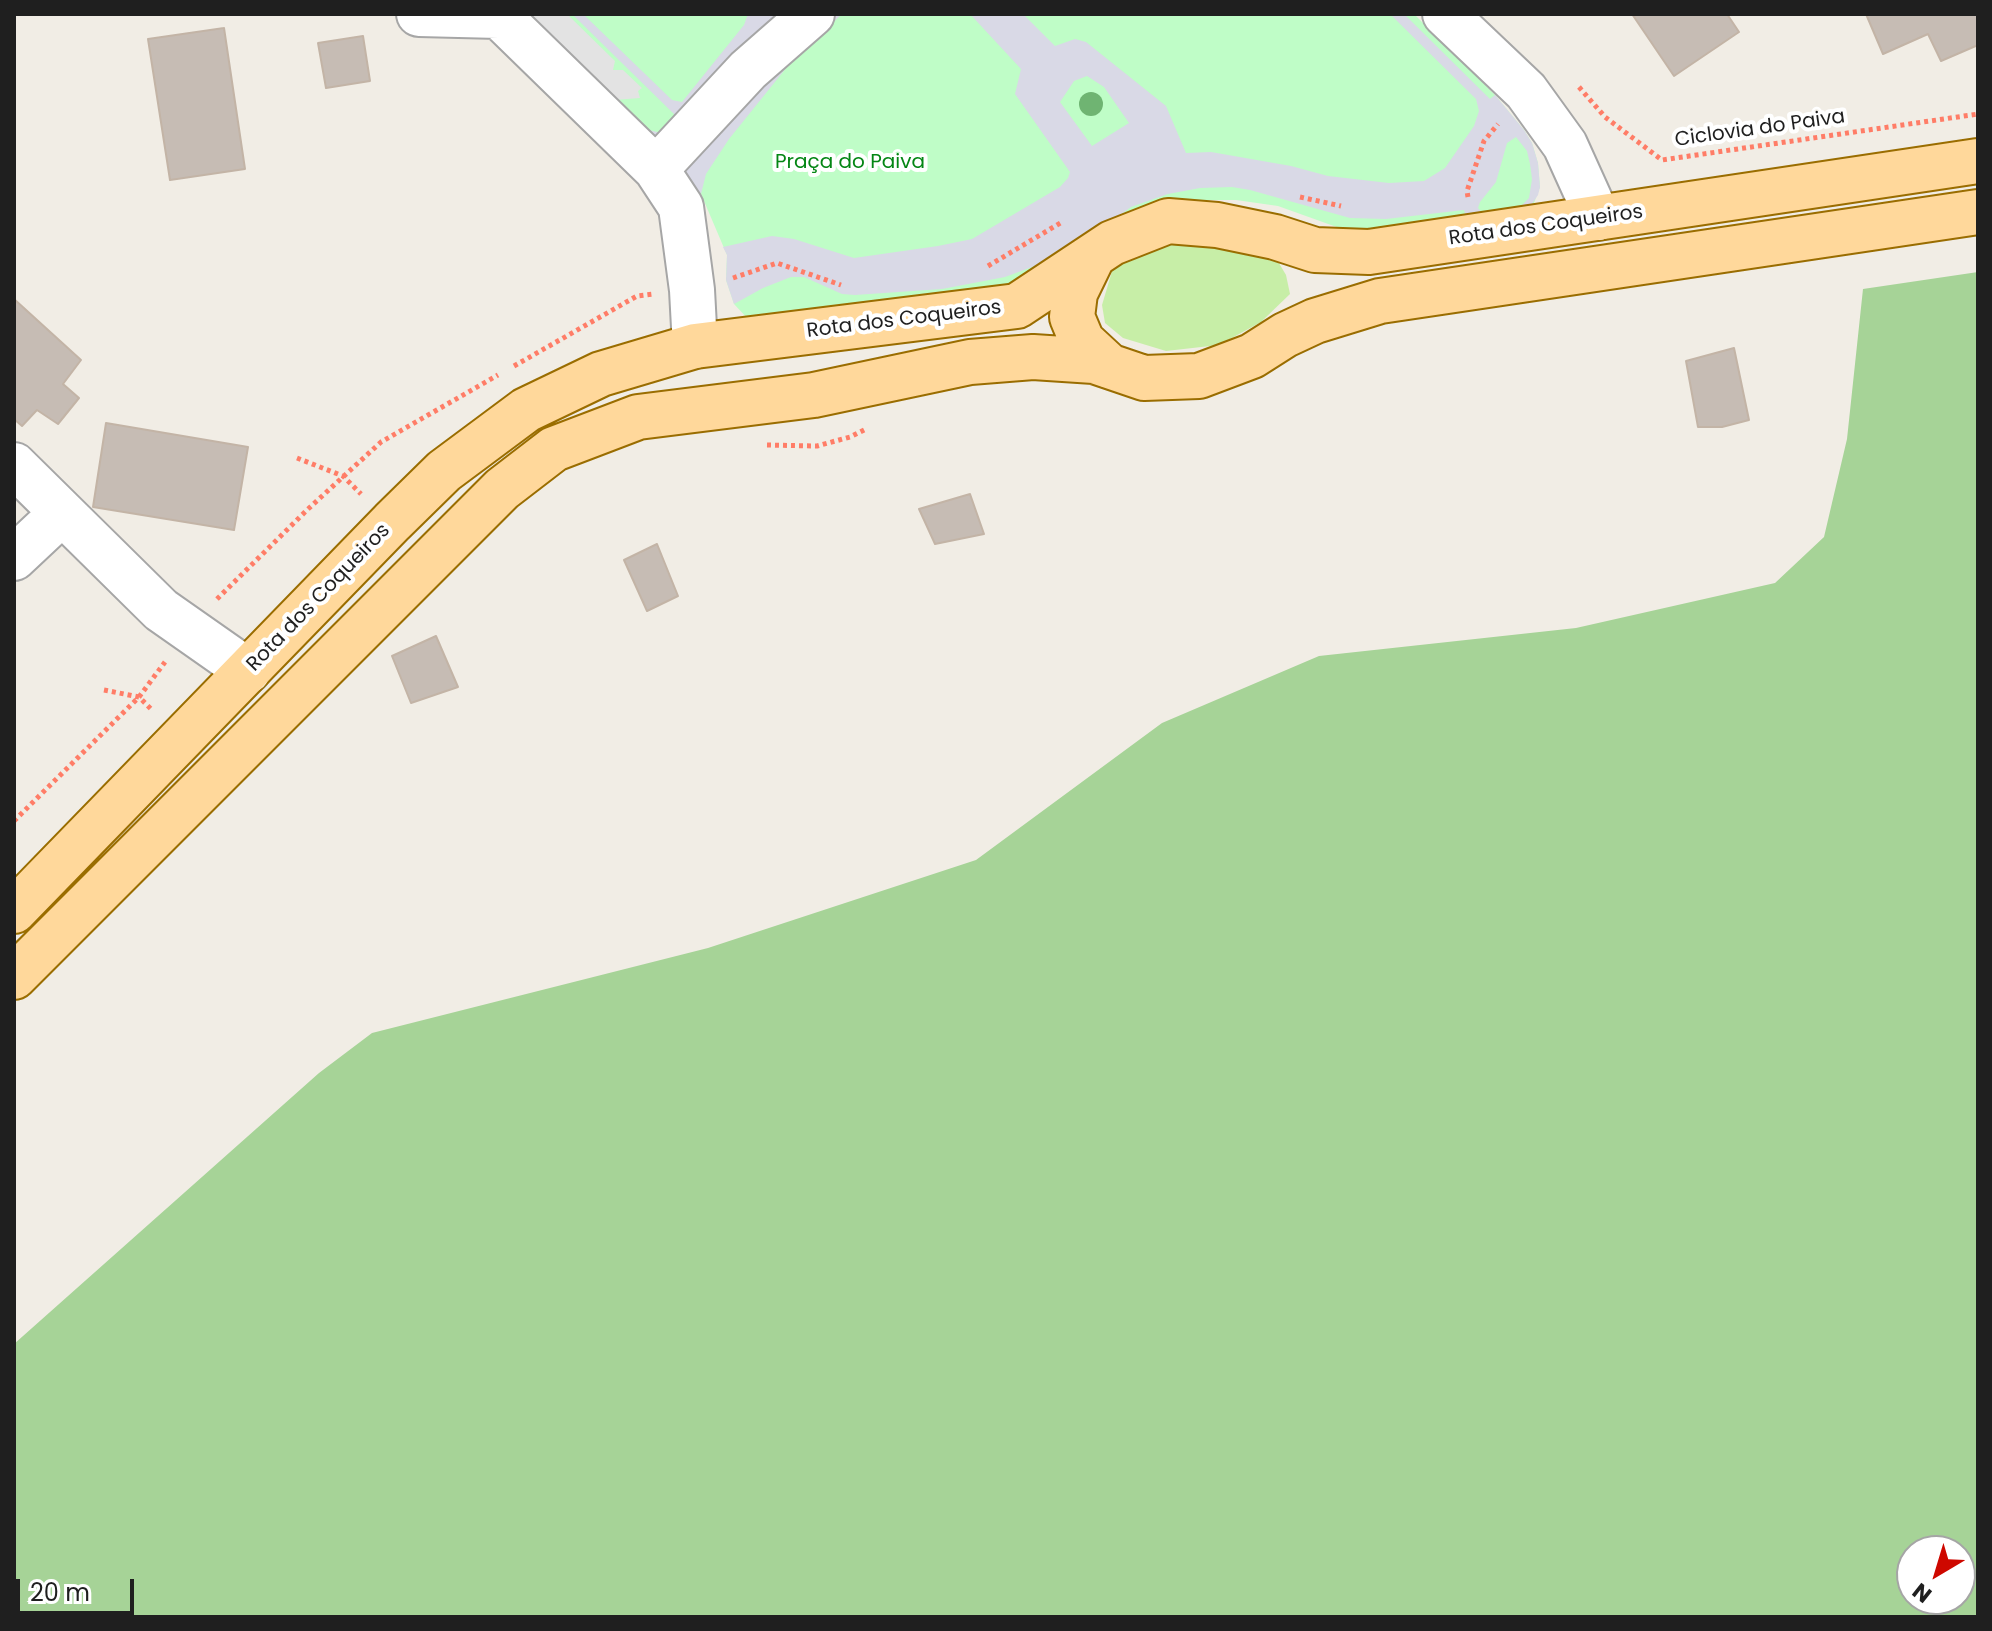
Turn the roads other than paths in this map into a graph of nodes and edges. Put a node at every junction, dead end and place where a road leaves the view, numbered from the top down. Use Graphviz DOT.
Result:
graph roads {
  1 [pos="419,14"];
  2 [pos="812,14"];
  3 [pos="1445,14"];
  4 [pos="498,15"];
  5 [pos="1978,161"];
  6 [pos="656,169"];
  7 [pos="1978,212"];
  8 [pos="1598,218"];
  9 [pos="1275,237"];
  10 [pos="1093,256"];
  11 [pos="1285,335"];
  12 [pos="695,346"];
  13 [pos="1109,366"];
  14 [pos="14,465"];
  15 [pos="62,513"];
  16 [pos="14,558"];
  17 [pos="248,671"];
  18 [pos="14,911"];
  19 [pos="14,977"];
  1 -- 4 [label="street"];
  2 -- 6 [label="street"];
  3 -- 8 [label="street"];
  4 -- 6 [label="street"];
  5 -- 8 [label="main road, Rota dos Coqueiros"];
  6 -- 12 [label="street"];
  7 -- 11 [label="main road"];
  8 -- 9 [label="main road, Rota dos Coqueiros"];
  9 -- 10 [label="main road, Rota dos Coqueiros"];
  9 -- 11 [label="main road"];
  10 -- 12 [label="main road, Rota dos Coqueiros"];
  10 -- 13 [label="main road"];
  11 -- 13 [label="main road"];
  12 -- 17 [label="main road, Rota dos Coqueiros"];
  13 -- 19 [label="main road"];
  14 -- 15 [label="street"];
  15 -- 16 [label="street"];
  15 -- 17 [label="street"];
  17 -- 18 [label="main road, Rota dos Coqueiros"];
}
